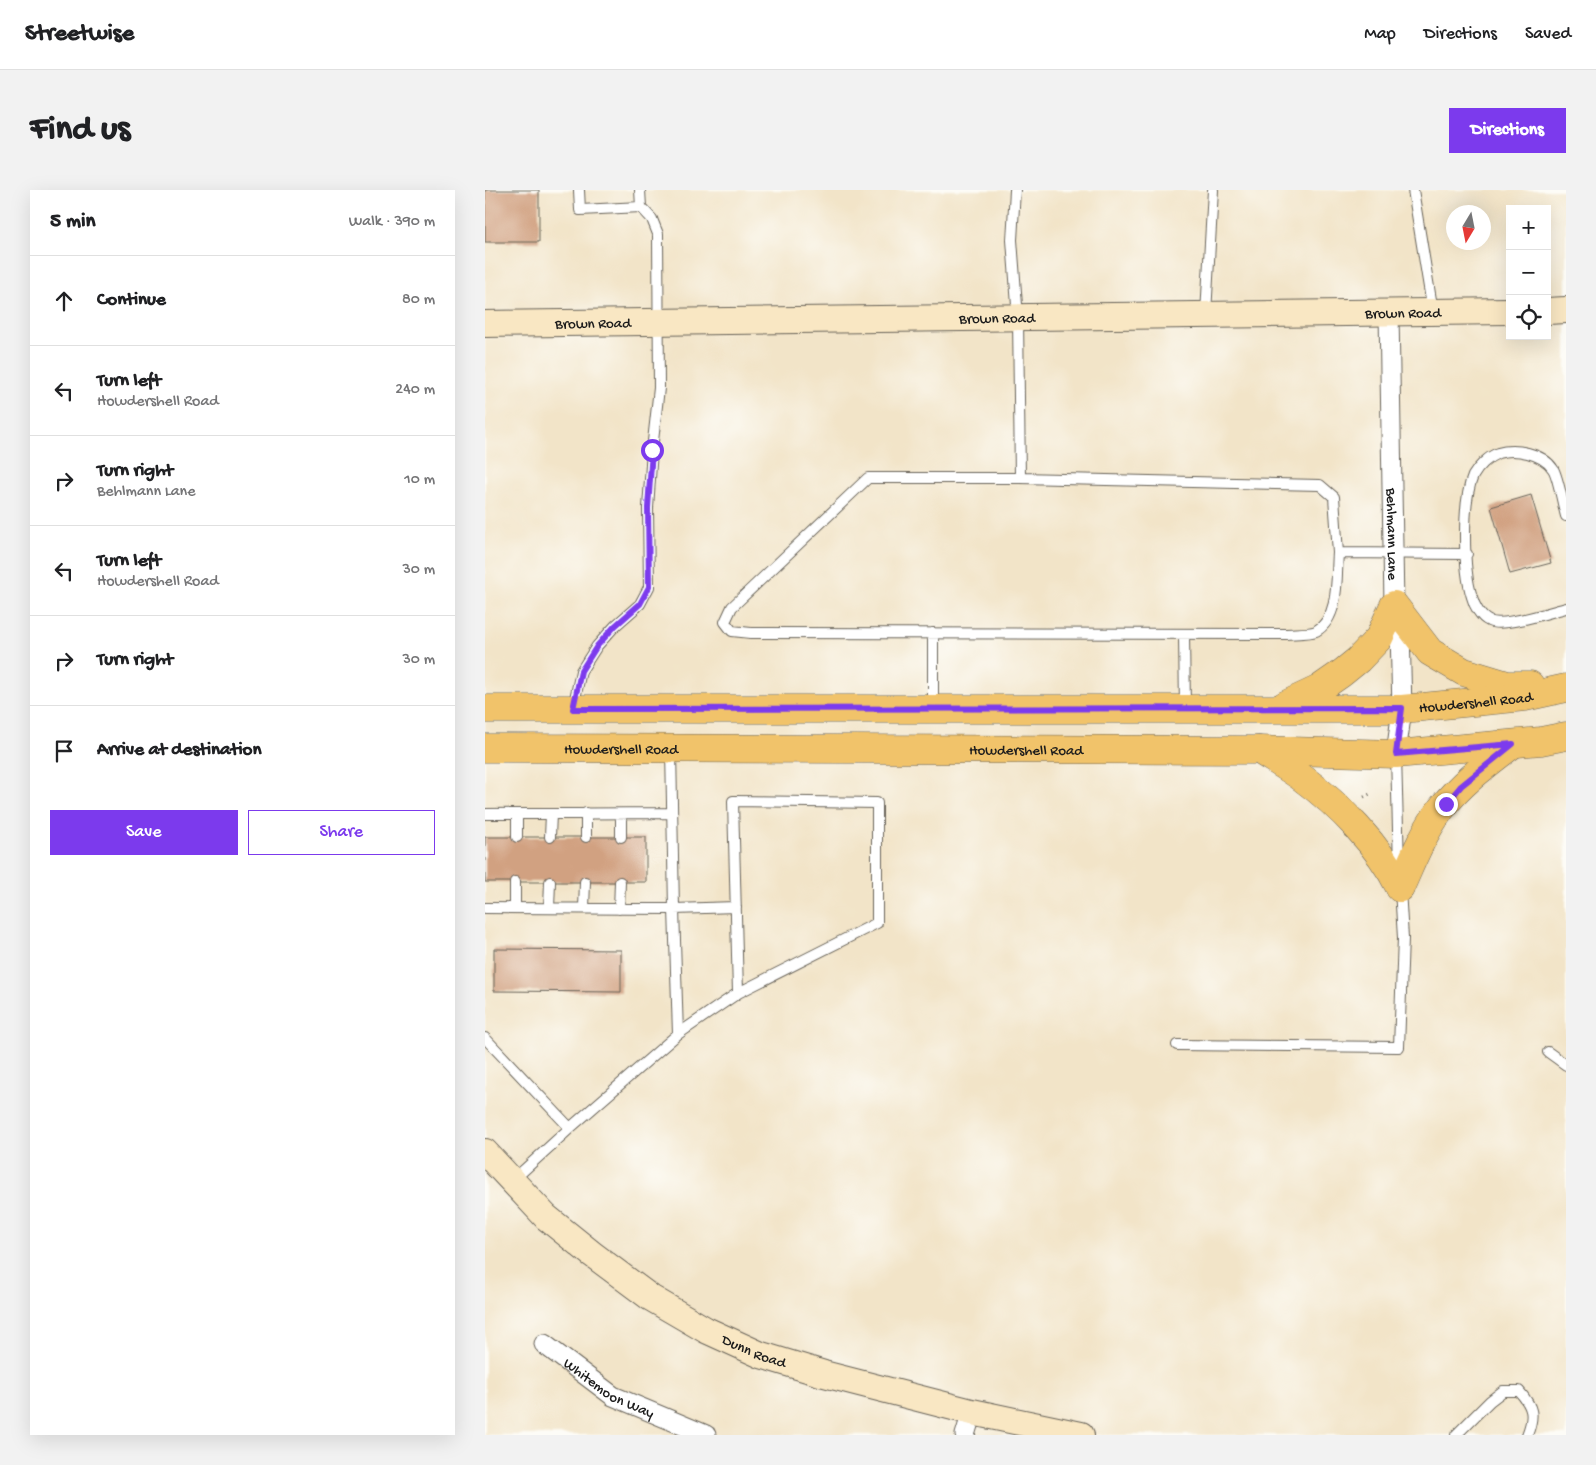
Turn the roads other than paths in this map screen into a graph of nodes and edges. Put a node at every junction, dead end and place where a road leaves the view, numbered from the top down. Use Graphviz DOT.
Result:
graph roads {
  1 [pos="579,190"];
  2 [pos="640,190"];
  3 [pos="1015,190"];
  4 [pos="1213,190"];
  5 [pos="1413,190"];
  6 [pos="641,207"];
  7 [pos="1566,310"];
  8 [pos="1506,311"];
  9 [pos="1551,311"];
  10 [pos="1433,312"];
  11 [pos="1389,314"];
  12 [pos="1206,315"];
  13 [pos="1018,318"];
  14 [pos="659,322"];
  15 [pos="485,324"];
  16 [pos="1020,478"];
  17 [pos="1566,516"];
  18 [pos="1338,553"];
  19 [pos="1393,553"];
  20 [pos="1467,554"];
  21 [pos="1394,605"];
  22 [pos="1566,608"];
  23 [pos="933,633"];
  24 [pos="1184,634"];
  25 [pos="1566,687"];
  26 [pos="1402,708"];
  27 [pos="485,709"];
  28 [pos="573,709"];
  29 [pos="933,709"];
  30 [pos="1185,709"];
  31 [pos="1274,709"];
  32 [pos="1566,736"];
  33 [pos="1513,744"];
  34 [pos="485,748"];
  35 [pos="671,749"];
  36 [pos="1259,750"];
  37 [pos="1396,754"];
  38 [pos="672,813"];
  39 [pos="485,814"];
  40 [pos="517,814"];
  41 [pos="551,814"];
  42 [pos="586,814"];
  43 [pos="621,814"];
  44 [pos="517,837"];
  45 [pos="550,837"];
  46 [pos="586,837"];
  47 [pos="621,837"];
  48 [pos="515,882"];
  49 [pos="549,882"];
  50 [pos="585,882"];
  51 [pos="620,882"];
  52 [pos="1400,888"];
  53 [pos="736,907"];
  54 [pos="485,908"];
  55 [pos="515,908"];
  56 [pos="549,908"];
  57 [pos="584,908"];
  58 [pos="619,909"];
  59 [pos="674,909"];
  60 [pos="738,993"];
  61 [pos="678,1034"];
  62 [pos="485,1038"];
  63 [pos="1177,1045"];
  64 [pos="1547,1052"];
  65 [pos="1566,1065"];
  66 [pos="570,1128"];
  67 [pos="485,1152"];
  68 [pos="512,1181"];
  69 [pos="545,1344"];
  70 [pos="969,1423"];
  71 [pos="706,1435"];
  72 [pos="1081,1435"];
  73 [pos="1457,1435"];
  74 [pos="1527,1435"];
  1 -- 6 [label="lane"];
  2 -- 6 [label="lane"];
  3 -- 13 [label="lane"];
  4 -- 12 [label="lane"];
  5 -- 10 [label="lane"];
  6 -- 14 [label="lane"];
  7 -- 9 [label="street"];
  8 -- 10 [label="street, Brown Road"];
  10 -- 11 [label="street, Brown Road"];
  11 -- 12 [label="street, Brown Road"];
  11 -- 19 [label="street, Behlmann Lane"];
  12 -- 13 [label="street, Brown Road"];
  13 -- 14 [label="street, Brown Road"];
  13 -- 16 [label="lane"];
  14 -- 15 [label="street, Brown Road"];
  14 -- 28 [label="lane"];
  16 -- 18 [label="lane"];
  16 -- 23 [label="lane"];
  17 -- 20 [label="lane"];
  18 -- 19 [label="lane"];
  18 -- 24 [label="lane"];
  19 -- 20 [label="lane"];
  19 -- 21 [label="street, Behlmann Lane"];
  20 -- 22 [label="lane"];
  21 -- 25 [label="main road"];
  21 -- 26 [label="street, Behlmann Lane"];
  21 -- 31 [label="main road"];
  23 -- 24 [label="lane"];
  23 -- 29 [label="lane"];
  24 -- 30 [label="lane"];
  25 -- 26 [label="main road, Howdershell Road"];
  26 -- 31 [label="main road, Howdershell Road"];
  26 -- 37 [label="street, Behlmann Lane"];
  27 -- 28 [label="main road, Howdershell Road"];
  28 -- 29 [label="main road, Howdershell Road"];
  29 -- 30 [label="main road, Howdershell Road"];
  30 -- 31 [label="main road, Howdershell Road"];
  32 -- 33 [label="main road, Howdershell Road"];
  33 -- 37 [label="main road, Howdershell Road"];
  33 -- 52 [label="main road"];
  34 -- 35 [label="main road, Howdershell Road"];
  35 -- 36 [label="main road, Howdershell Road"];
  35 -- 38 [label="lane"];
  36 -- 37 [label="main road, Howdershell Road"];
  36 -- 52 [label="main road"];
  37 -- 52 [label="lane"];
  38 -- 43 [label="lane"];
  38 -- 59 [label="lane"];
  39 -- 40 [label="lane"];
  40 -- 41 [label="lane"];
  40 -- 44 [label="lane"];
  41 -- 42 [label="lane"];
  41 -- 45 [label="lane"];
  42 -- 43 [label="lane"];
  42 -- 46 [label="lane"];
  43 -- 47 [label="lane"];
  48 -- 55 [label="lane"];
  49 -- 56 [label="lane"];
  50 -- 57 [label="lane"];
  51 -- 58 [label="lane"];
  52 -- 63 [label="lane"];
  53 -- 59 [label="lane"];
  53 -- 60 [label="lane"];
  53 -- 60 [label="lane"];
  54 -- 55 [label="lane"];
  55 -- 56 [label="lane"];
  56 -- 57 [label="lane"];
  57 -- 58 [label="lane"];
  58 -- 59 [label="lane"];
  59 -- 61 [label="lane"];
  60 -- 61 [label="lane"];
  61 -- 66 [label="lane"];
  62 -- 66 [label="lane"];
  64 -- 65 [label="lane"];
  66 -- 68 [label="lane"];
  67 -- 68 [label="street, Dunn Road"];
  68 -- 70 [label="street, Dunn Road"];
  69 -- 71 [label="street, Whitemoon Way"];
  70 -- 72 [label="street, Dunn Road"];
  73 -- 74 [label="lane"];
}
